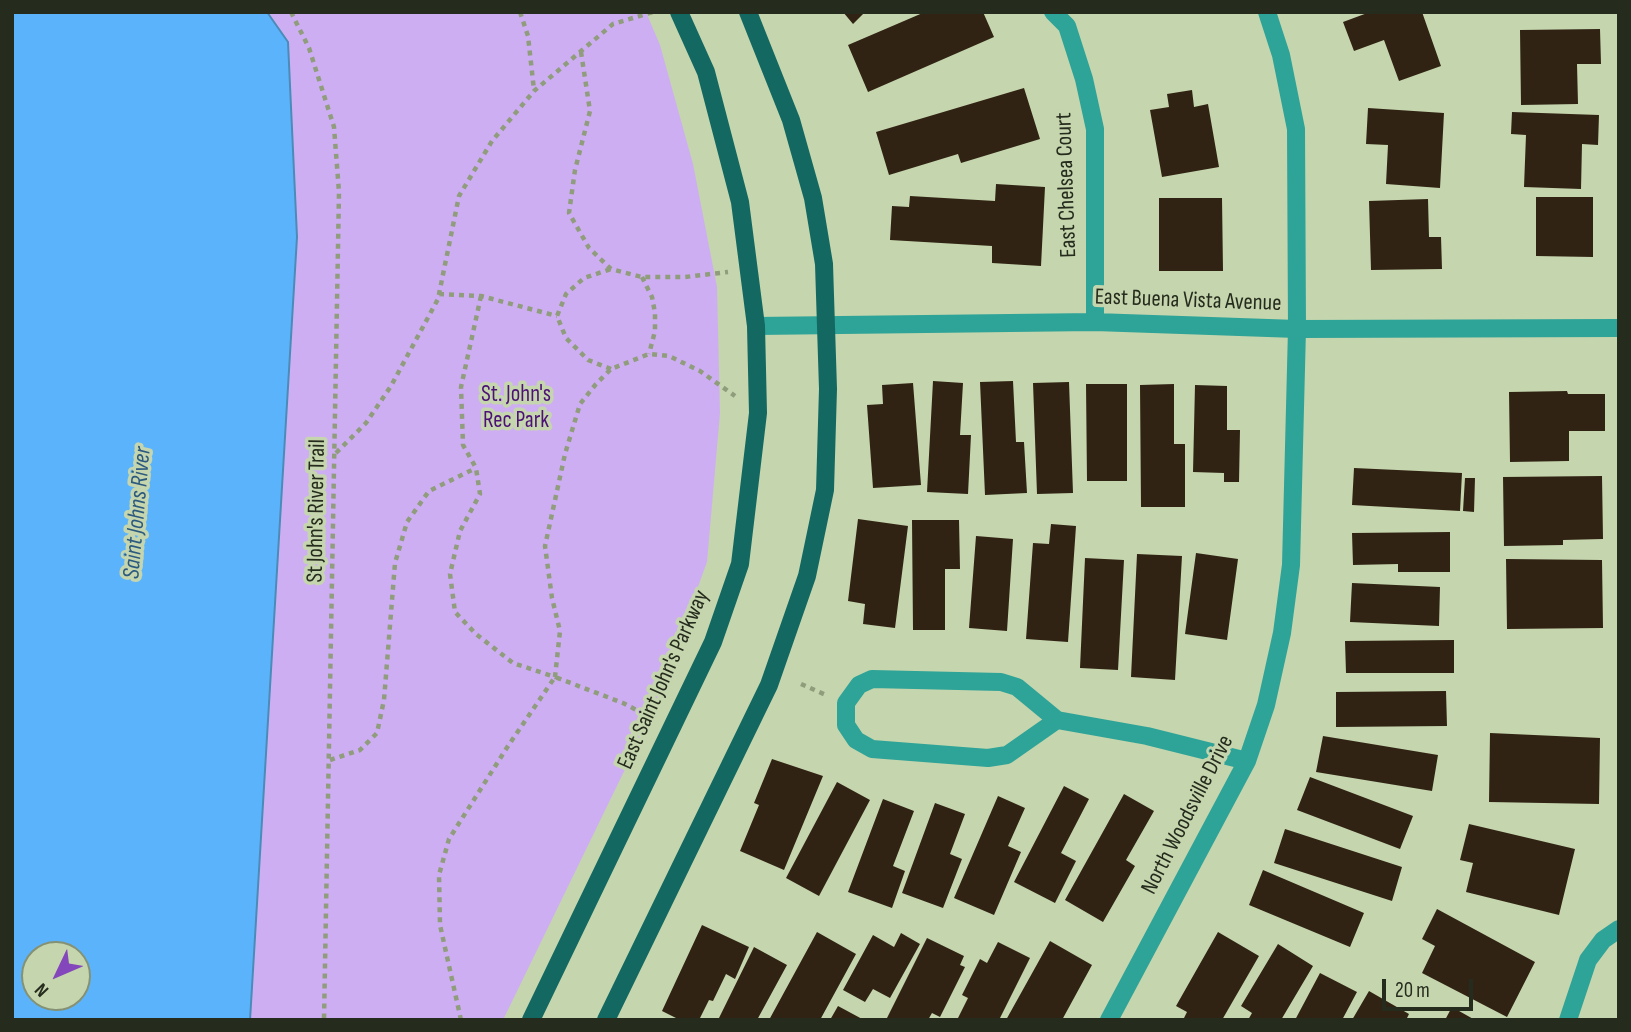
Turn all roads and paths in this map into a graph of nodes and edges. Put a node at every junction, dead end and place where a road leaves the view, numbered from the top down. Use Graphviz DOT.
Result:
graph roads {
  1 [pos="291,12"];
  2 [pos="520,12"];
  3 [pos="653,12"];
  4 [pos="679,12"];
  5 [pos="748,12"];
  6 [pos="1053,12"];
  7 [pos="1266,12"];
  8 [pos="581,52"];
  9 [pos="534,90"];
  10 [pos="611,269"];
  11 [pos="749,269"];
  12 [pos="642,277"];
  13 [pos="439,294"];
  14 [pos="481,296"];
  15 [pos="557,316"];
  16 [pos="1095,322"];
  17 [pos="756,326"];
  18 [pos="826,327"];
  19 [pos="1297,328"];
  20 [pos="1619,328"];
  21 [pos="649,354"];
  22 [pos="611,369"];
  23 [pos="758,413"];
  24 [pos="336,454"];
  25 [pos="476,468"];
  26 [pos="555,677"];
  27 [pos="1057,720"];
  28 [pos="671,729"];
  29 [pos="330,760"];
  30 [pos="1247,761"];
  31 [pos="1619,929"];
  32 [pos="324,1020"];
  33 [pos="461,1020"];
  34 [pos="531,1020"];
  35 [pos="606,1020"];
  36 [pos="1109,1020"];
  37 [pos="1568,1020"];
  1 -- 24 [label="path, St John's River Trail"];
  2 -- 9 [label="path"];
  3 -- 8 [label="path"];
  4 -- 11 [label="main road, East Saint John's Parkway"];
  5 -- 18 [label="main road"];
  6 -- 16 [label="street, East Chelsea Court"];
  7 -- 19 [label="street, North Woodsville Drive"];
  8 -- 9 [label="path"];
  8 -- 10 [label="path"];
  9 -- 13 [label="path"];
  10 -- 12 [label="path"];
  10 -- 15 [label="path"];
  11 -- 12 [label="path"];
  11 -- 17 [label="main road, East Saint John's Parkway"];
  12 -- 21 [label="path"];
  13 -- 14 [label="path"];
  13 -- 24 [label="path"];
  14 -- 15 [label="path"];
  14 -- 25 [label="path"];
  15 -- 22 [label="path"];
  16 -- 18 [label="street, East Buena Vista Avenue"];
  16 -- 19 [label="street, East Buena Vista Avenue"];
  17 -- 18 [label="street, East Buena Vista Avenue"];
  17 -- 23 [label="main road, East Saint John's Parkway"];
  18 -- 35 [label="main road"];
  19 -- 20 [label="street, East Buena Vista Avenue"];
  19 -- 30 [label="street, North Woodsville Drive"];
  21 -- 22 [label="path"];
  21 -- 23 [label="path"];
  22 -- 26 [label="path"];
  23 -- 28 [label="main road, East Saint John's Parkway"];
  24 -- 29 [label="path, St John's River Trail"];
  25 -- 26 [label="path"];
  25 -- 29 [label="path"];
  26 -- 28 [label="path"];
  26 -- 33 [label="path"];
  27 -- 27 [label="street"];
  27 -- 30 [label="street"];
  28 -- 34 [label="main road, East Saint John's Parkway"];
  29 -- 32 [label="path, St John's River Trail"];
  30 -- 36 [label="street, North Woodsville Drive"];
  31 -- 37 [label="street"];
}
